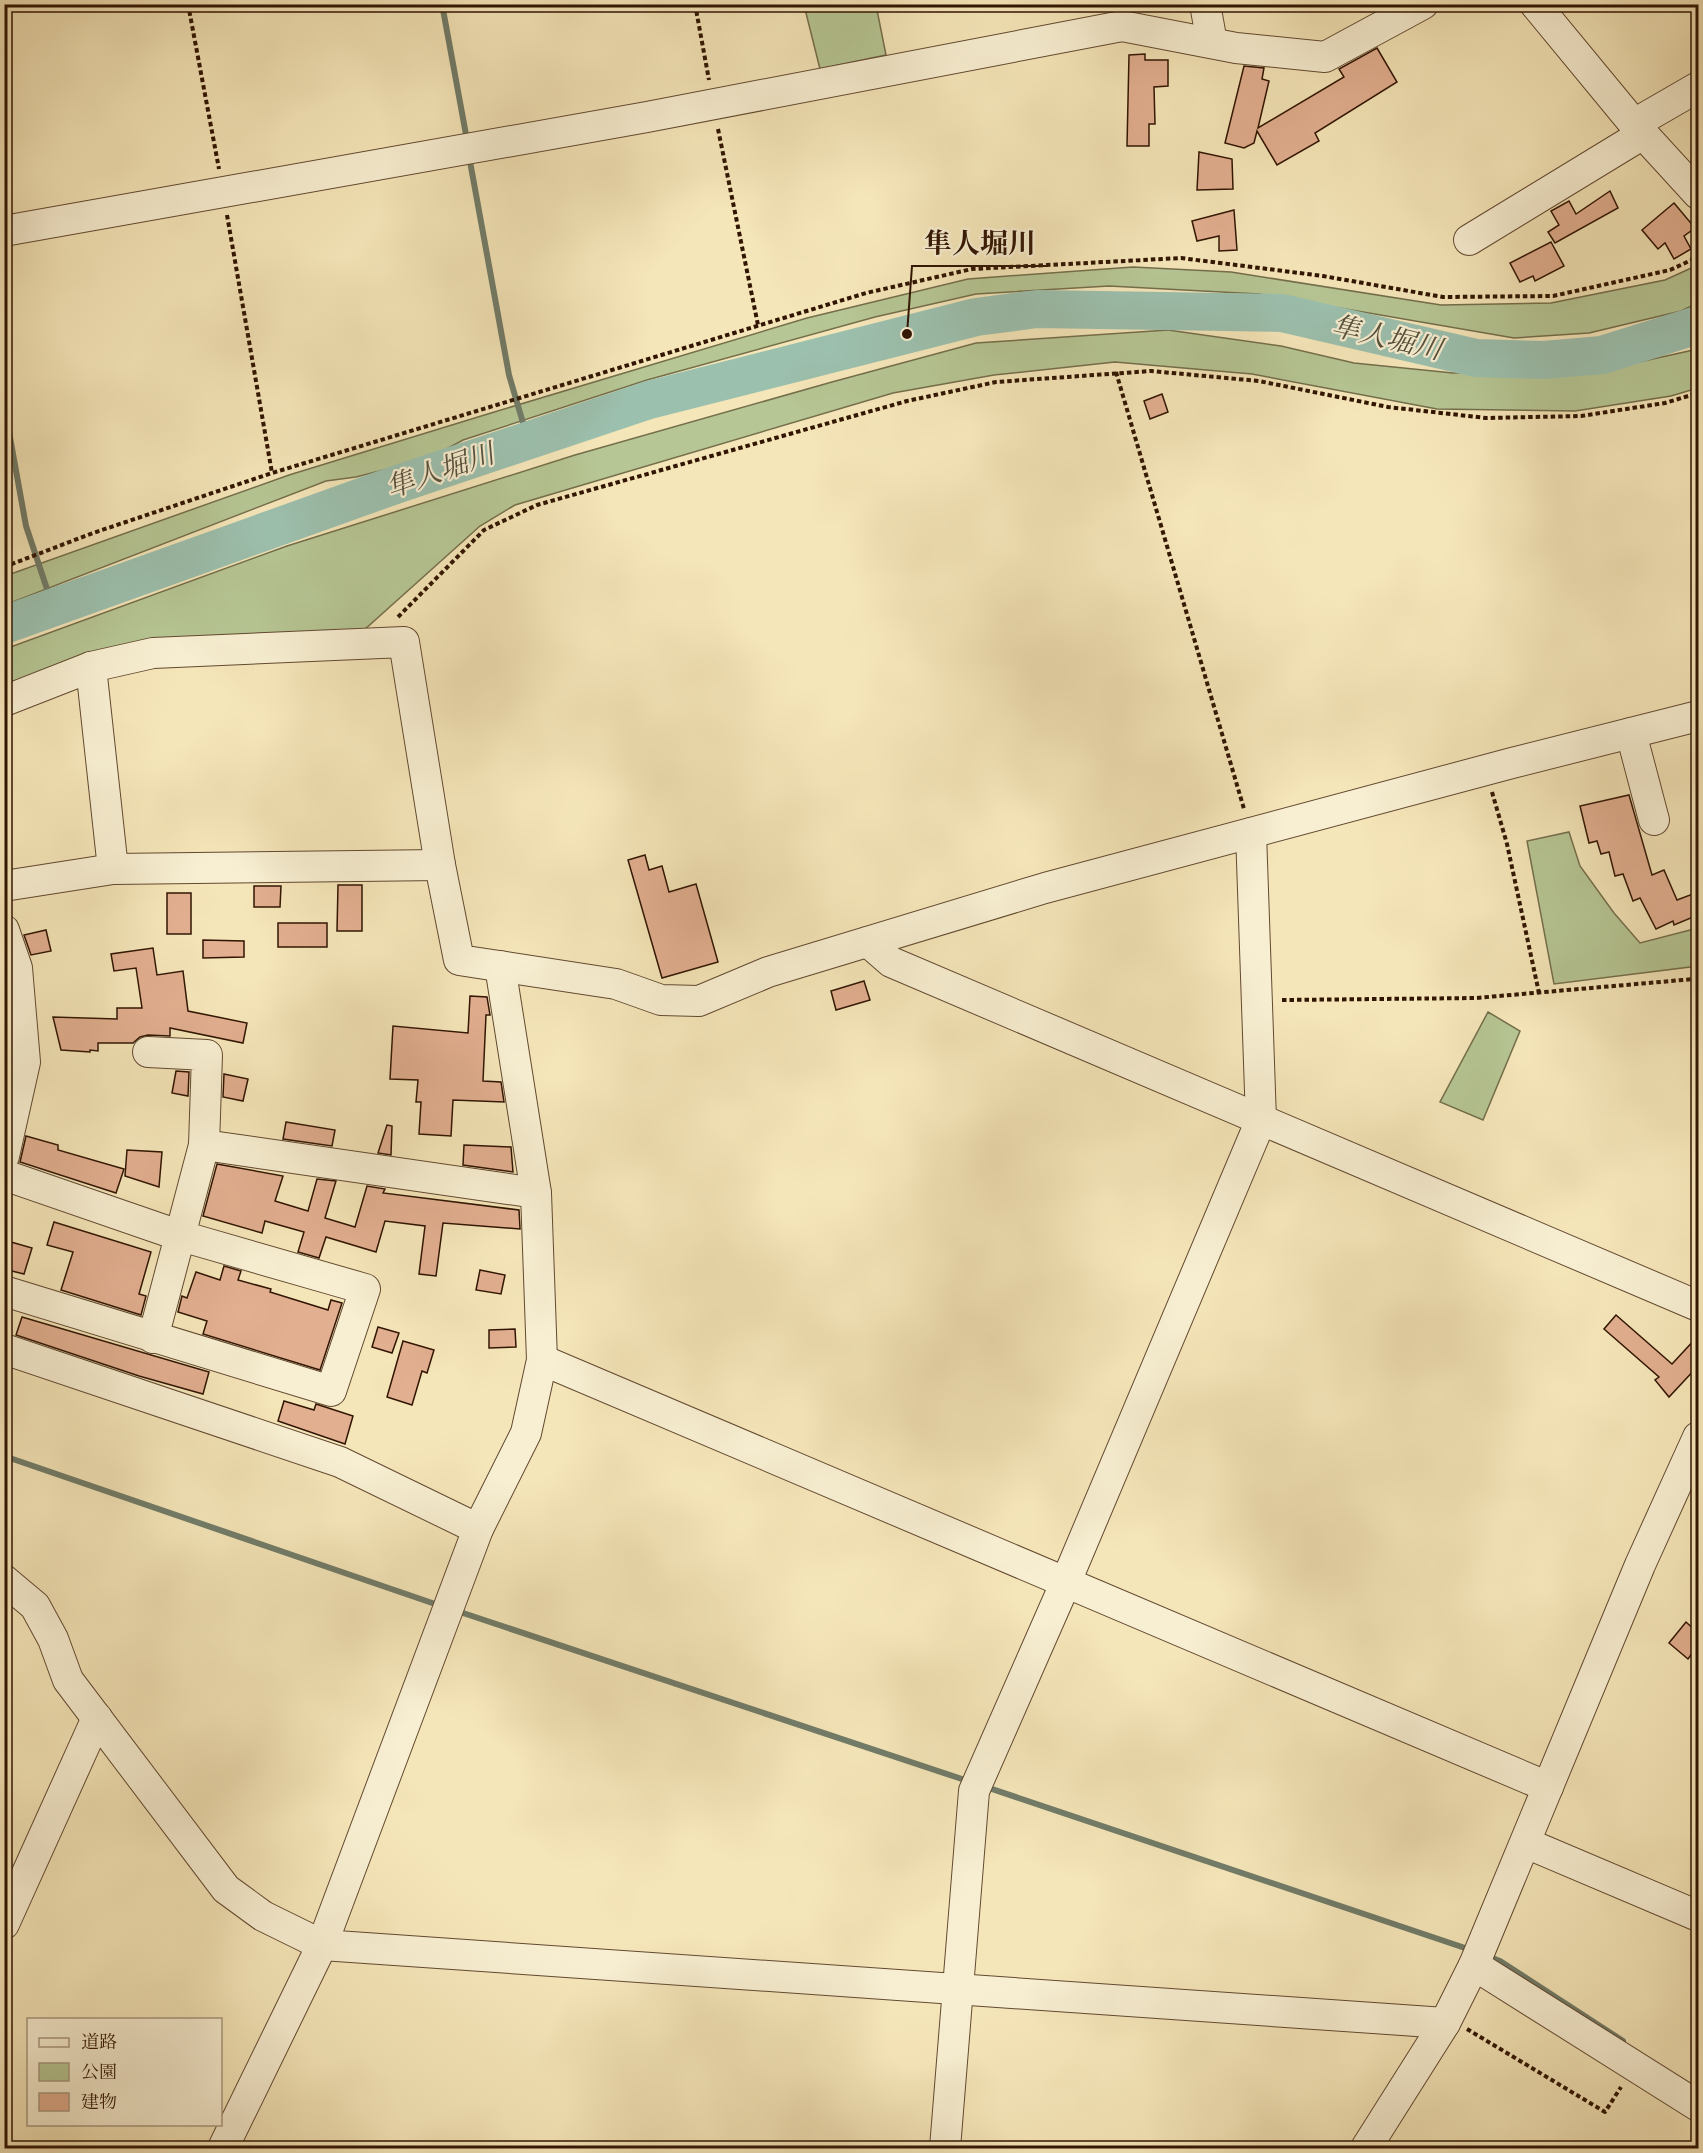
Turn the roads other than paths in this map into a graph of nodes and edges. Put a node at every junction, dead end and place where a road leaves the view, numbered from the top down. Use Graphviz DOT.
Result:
graph roads {
  1 [pos="1205,4"];
  2 [pos="1423,4"];
  3 [pos="1535,4"];
  4 [pos="1212,43"];
  5 [pos="1698,87"];
  6 [pos="1639,129"];
  7 [pos="1698,194"];
  8 [pos="4,231"];
  9 [pos="1469,240"];
  10 [pos="91,667"];
  11 [pos="4,701"];
  12 [pos="1698,716"];
  13 [pos="1631,733"];
  14 [pos="1654,820"];
  15 [pos="1251,833"];
  16 [pos="440,865"];
  17 [pos="113,869"];
  18 [pos="4,886"];
  19 [pos="4,930"];
  20 [pos="867,942"];
  21 [pos="500,966"];
  22 [pos="148,1052"];
  23 [pos="1261,1120"];
  24 [pos="204,1145"];
  25 [pos="4,1156"];
  26 [pos="4,1175"];
  27 [pos="536,1193"];
  28 [pos="181,1236"];
  29 [pos="4,1292"];
  30 [pos="1698,1306"];
  31 [pos="153,1338"];
  32 [pos="4,1349"];
  33 [pos="542,1360"];
  34 [pos="1698,1437"];
  35 [pos="478,1529"];
  36 [pos="4,1580"];
  37 [pos="1065,1584"];
  38 [pos="97,1718"];
  39 [pos="1548,1787"];
  40 [pos="1526,1843"];
  41 [pos="1698,1916"];
  42 [pos="4,1924"];
  43 [pos="322,1945"];
  44 [pos="1474,1965"];
  45 [pos="957,1991"];
  46 [pos="1446,2020"];
  47 [pos="1698,2106"];
  48 [pos="223,2148"];
  49 [pos="945,2148"];
  50 [pos="1366,2148"];
  1 -- 4 [label="street"];
  2 -- 4 [label="street"];
  3 -- 6 [label="street"];
  4 -- 8 [label="street"];
  5 -- 6 [label="street"];
  6 -- 7 [label="street"];
  6 -- 9 [label="street"];
  10 -- 11 [label="street"];
  10 -- 16 [label="street"];
  10 -- 17 [label="street"];
  12 -- 13 [label="street"];
  13 -- 14 [label="street"];
  13 -- 15 [label="street"];
  15 -- 20 [label="street"];
  15 -- 23 [label="street"];
  16 -- 17 [label="street"];
  16 -- 21 [label="street"];
  17 -- 18 [label="street"];
  19 -- 25 [label="street"];
  20 -- 21 [label="street"];
  20 -- 23 [label="street"];
  21 -- 27 [label="street"];
  22 -- 24 [label="street"];
  23 -- 30 [label="street"];
  23 -- 37 [label="street"];
  24 -- 27 [label="street"];
  24 -- 28 [label="street"];
  26 -- 28 [label="street"];
  27 -- 33 [label="street"];
  28 -- 31 [label="street"];
  28 -- 31 [label="street"];
  29 -- 31 [label="street"];
  32 -- 35 [label="street"];
  33 -- 35 [label="street"];
  33 -- 37 [label="street"];
  34 -- 39 [label="street"];
  35 -- 43 [label="street"];
  36 -- 38 [label="street"];
  37 -- 39 [label="street"];
  37 -- 45 [label="street"];
  38 -- 42 [label="street"];
  38 -- 43 [label="street"];
  39 -- 40 [label="street"];
  40 -- 41 [label="street"];
  40 -- 44 [label="street"];
  43 -- 45 [label="street"];
  43 -- 48 [label="street"];
  44 -- 46 [label="street"];
  44 -- 47 [label="street"];
  45 -- 46 [label="street"];
  45 -- 49 [label="street"];
  46 -- 50 [label="street"];
}
